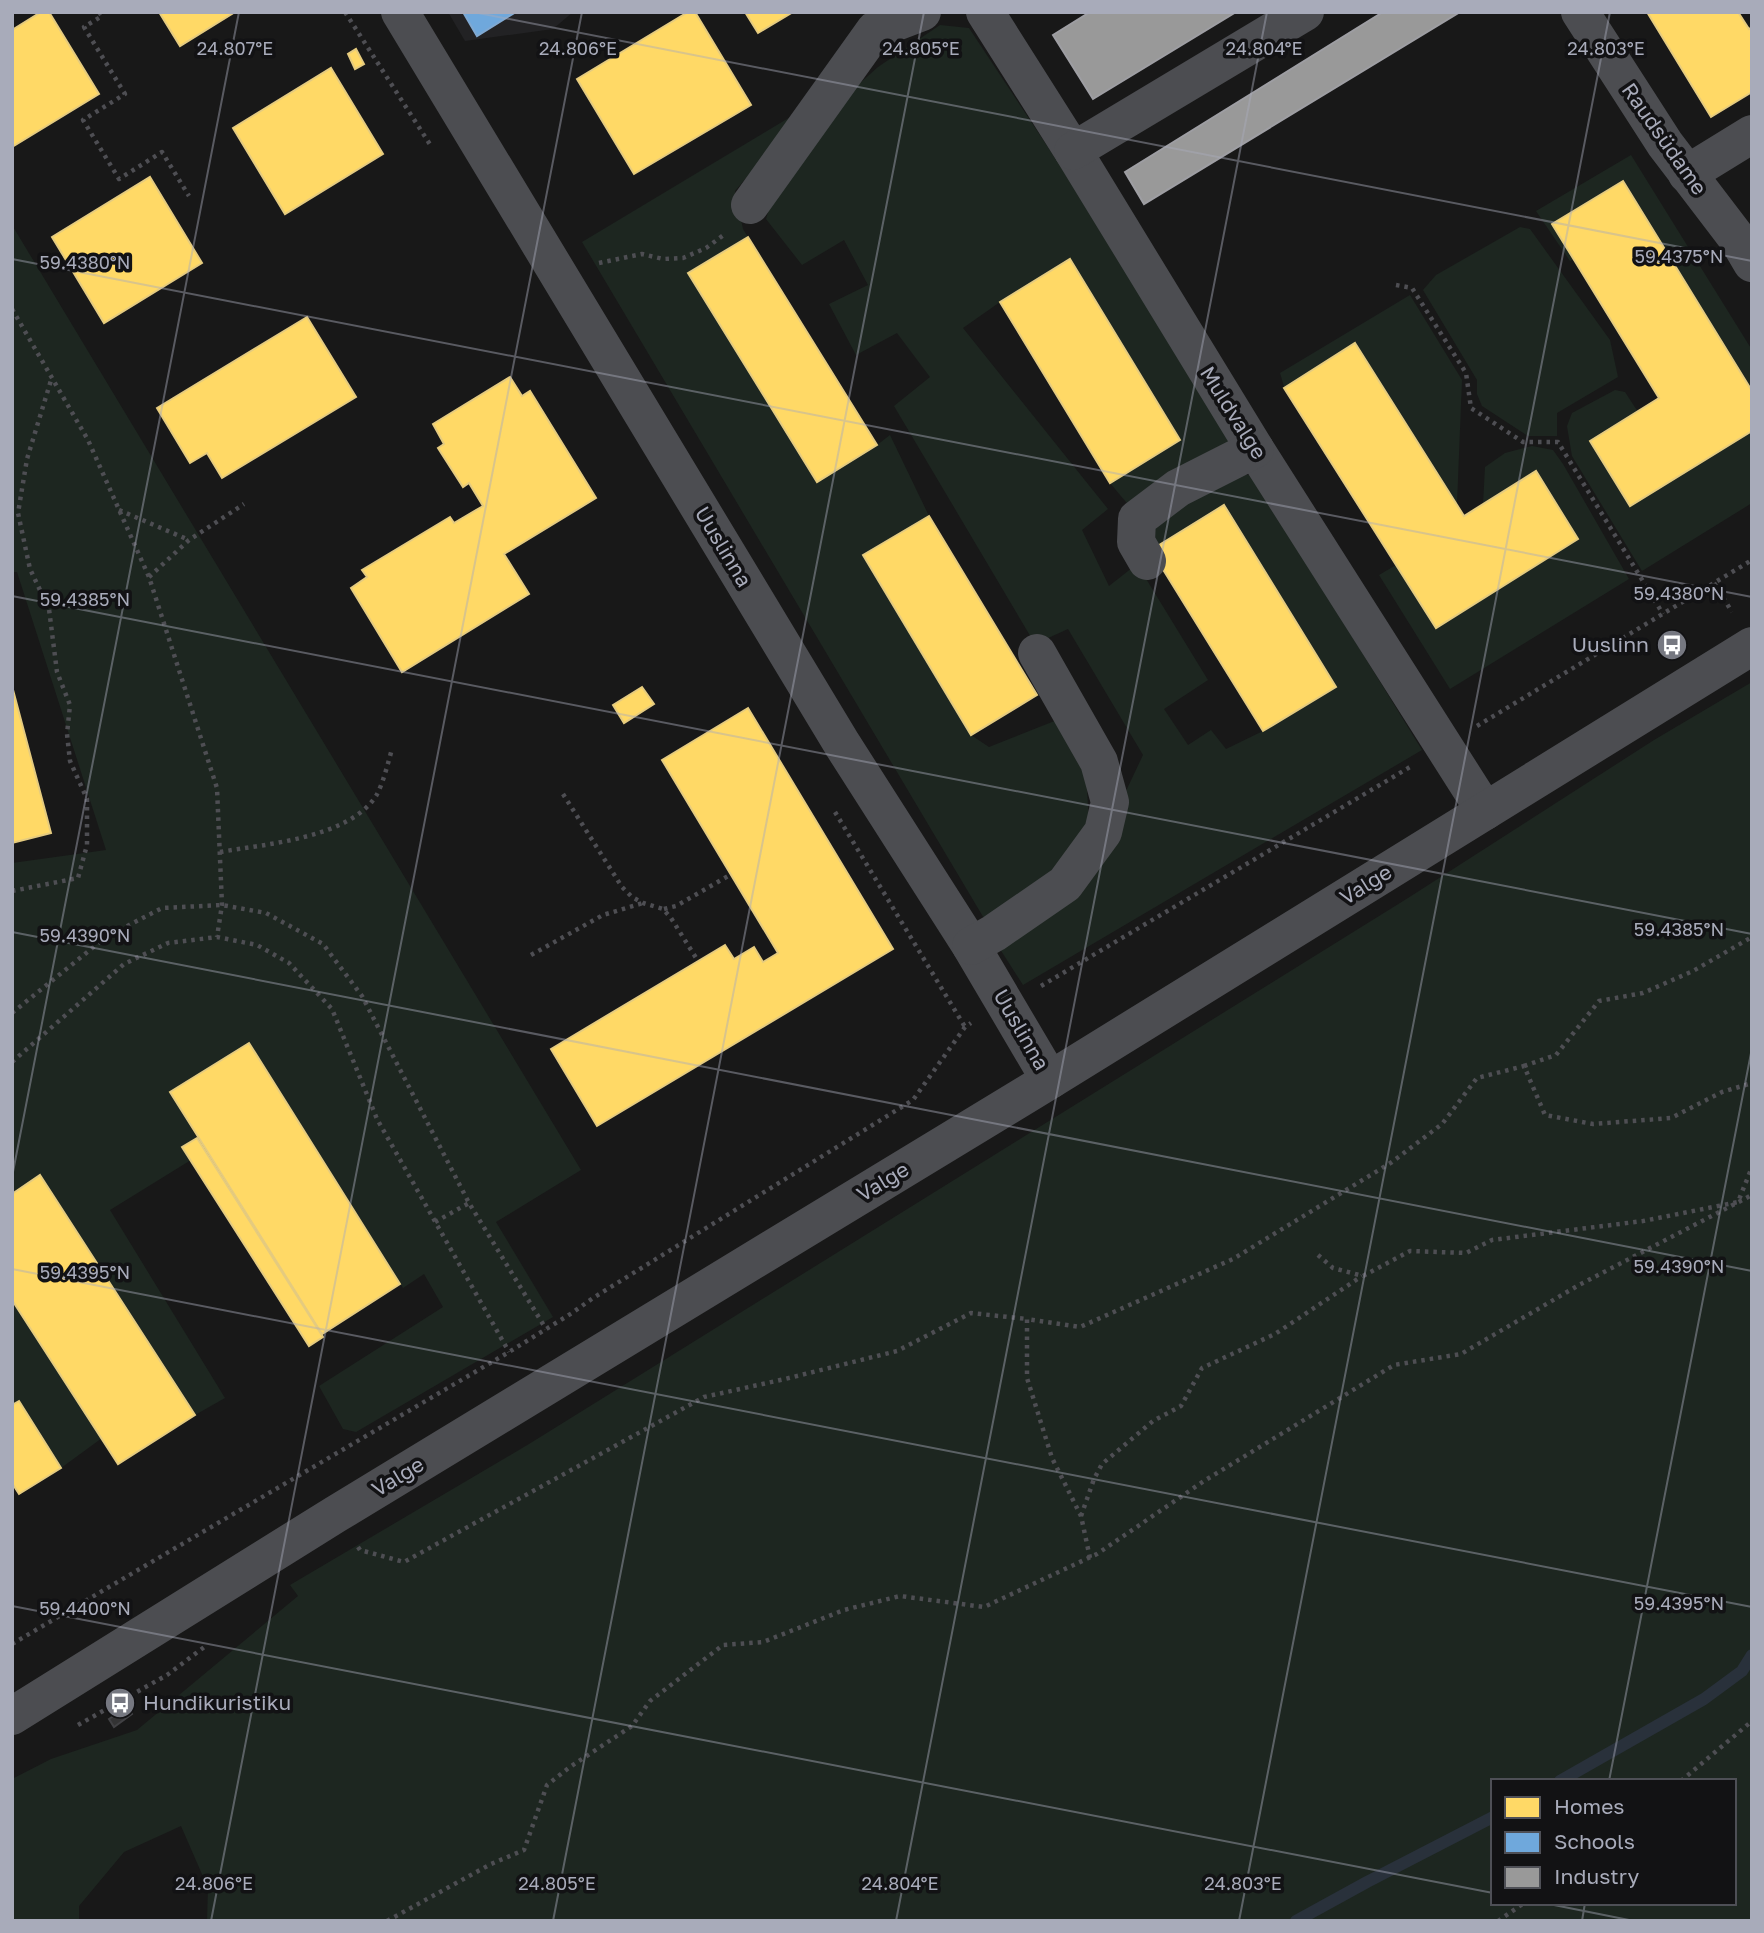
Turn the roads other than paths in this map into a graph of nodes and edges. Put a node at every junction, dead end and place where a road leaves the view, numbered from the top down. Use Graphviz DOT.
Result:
graph roads {
  1 [pos="400,12"];
  2 [pos="922,12"];
  3 [pos="1305,12"];
  4 [pos="1580,12"];
  5 [pos="1000,17"];
  6 [pos="1752,135"];
  7 [pos="1073,151"];
  8 [pos="1687,174"];
  9 [pos="750,205"];
  10 [pos="1752,263"];
  11 [pos="1255,449"];
  12 [pos="1147,561"];
  13 [pos="1743,631"];
  14 [pos="1037,653"];
  15 [pos="1485,811"];
  16 [pos="971,946"];
  17 [pos="1050,1080"];
  18 [pos="12,1716"];
  1 -- 16 [label="street, Uuslinna"];
  2 -- 9 [label="street"];
  3 -- 7 [label="street"];
  4 -- 8 [label="street, Raudsüdame"];
  5 -- 7 [label="street, Muldvalge"];
  6 -- 8 [label="street"];
  7 -- 11 [label="street, Muldvalge"];
  8 -- 10 [label="street, Raudsüdame"];
  11 -- 12 [label="street"];
  11 -- 15 [label="street, Muldvalge"];
  13 -- 15 [label="street, Valge"];
  14 -- 16 [label="street"];
  15 -- 17 [label="street, Valge"];
  16 -- 17 [label="street, Uuslinna"];
  17 -- 18 [label="street, Valge"];
}
